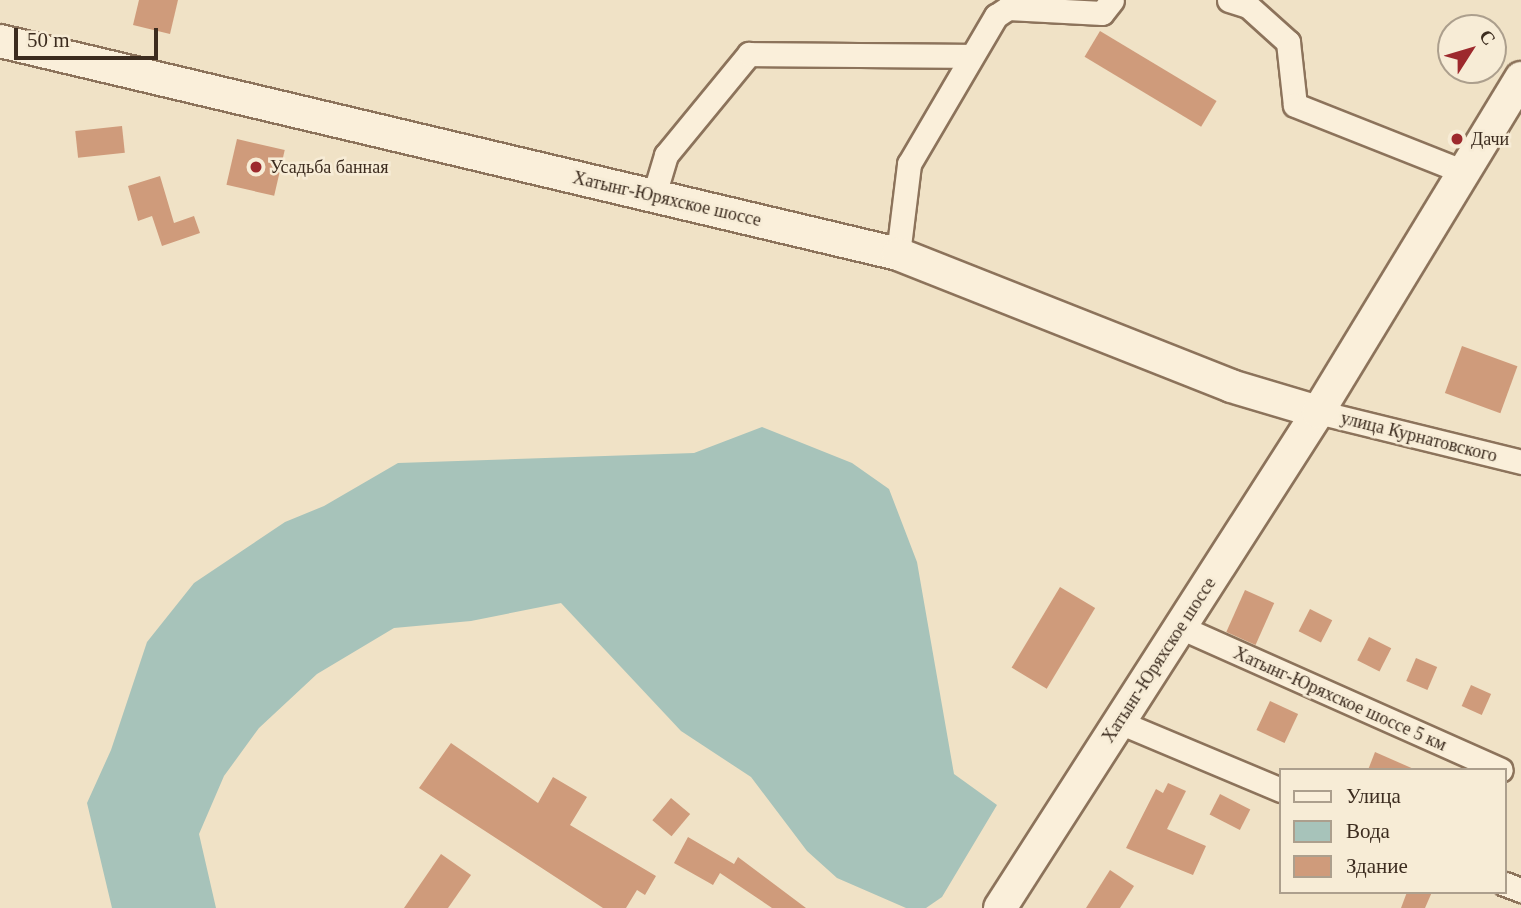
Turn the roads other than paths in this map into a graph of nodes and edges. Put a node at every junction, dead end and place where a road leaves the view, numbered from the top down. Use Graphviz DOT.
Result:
graph roads {
  1 [pos="1112,0"];
  2 [pos="1229,0"];
  3 [pos="0,41"];
  4 [pos="969,56"];
  5 [pos="1521,78"];
  6 [pos="1462,171"];
  7 [pos="654,195"];
  8 [pos="898,254"];
  9 [pos="1318,412"];
  10 [pos="1521,462"];
  11 [pos="1180,627"];
  12 [pos="1119,722"];
  13 [pos="1496,768"];
  14 [pos="1280,790"];
  15 [pos="1000,908"];
  1 -- 4 [label="street"];
  2 -- 6 [label="street"];
  3 -- 7 [label="main road, Хатынг-Юряхское шоссе"];
  4 -- 7 [label="street"];
  4 -- 8 [label="street"];
  5 -- 6 [label="main road, Хатынг-Юряхское шоссе"];
  6 -- 9 [label="main road, Хатынг-Юряхское шоссе"];
  7 -- 8 [label="main road, Хатынг-Юряхское шоссе"];
  8 -- 9 [label="main road, Хатынг-Юряхское шоссе"];
  9 -- 10 [label="street, улица Курнатовского"];
  9 -- 11 [label="main road, Хатынг-Юряхское шоссе"];
  11 -- 12 [label="main road, Хатынг-Юряхское шоссе"];
  11 -- 13 [label="street, Хатынг-Юряхское шоссе 5 км"];
  12 -- 14 [label="street"];
  12 -- 15 [label="main road, Хатынг-Юряхское шоссе"];
}
